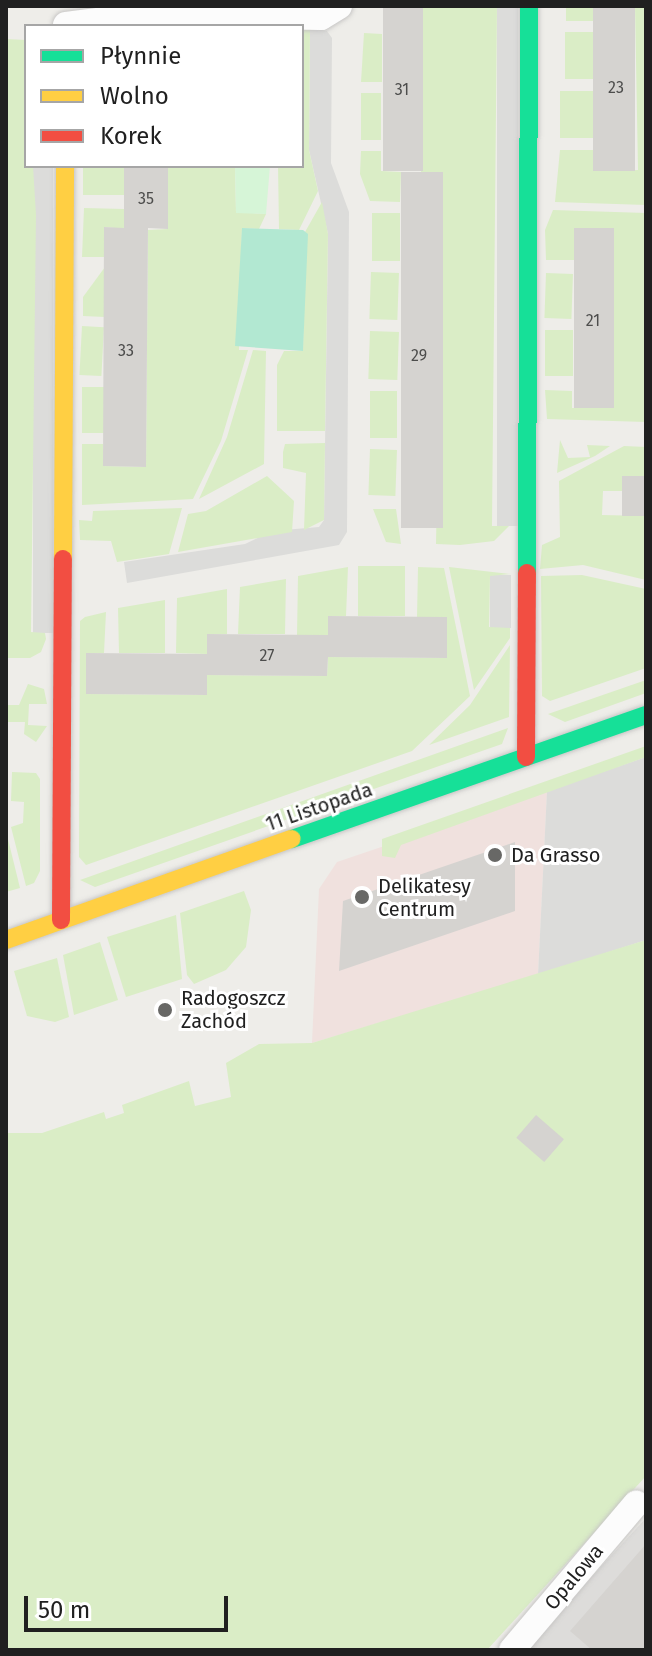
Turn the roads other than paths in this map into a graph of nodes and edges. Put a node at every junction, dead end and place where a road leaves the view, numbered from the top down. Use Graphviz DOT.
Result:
graph roads {
  1 [pos="339,6"];
  2 [pos="529,6"];
  3 [pos="80,24"];
  4 [pos="65,168"];
  5 [pos="646,715"];
  6 [pos="526,757"];
  7 [pos="61,920"];
  8 [pos="6,940"];
  9 [pos="636,1504"];
  10 [pos="516,1649"];
  1 -- 3 [label="street"];
  2 -- 6 [label="street"];
  4 -- 7 [label="street"];
  5 -- 6 [label="street, 11 Listopada"];
  6 -- 7 [label="street, 11 Listopada"];
  7 -- 8 [label="street, 11 Listopada"];
  9 -- 10 [label="street, Opalowa"];
}
